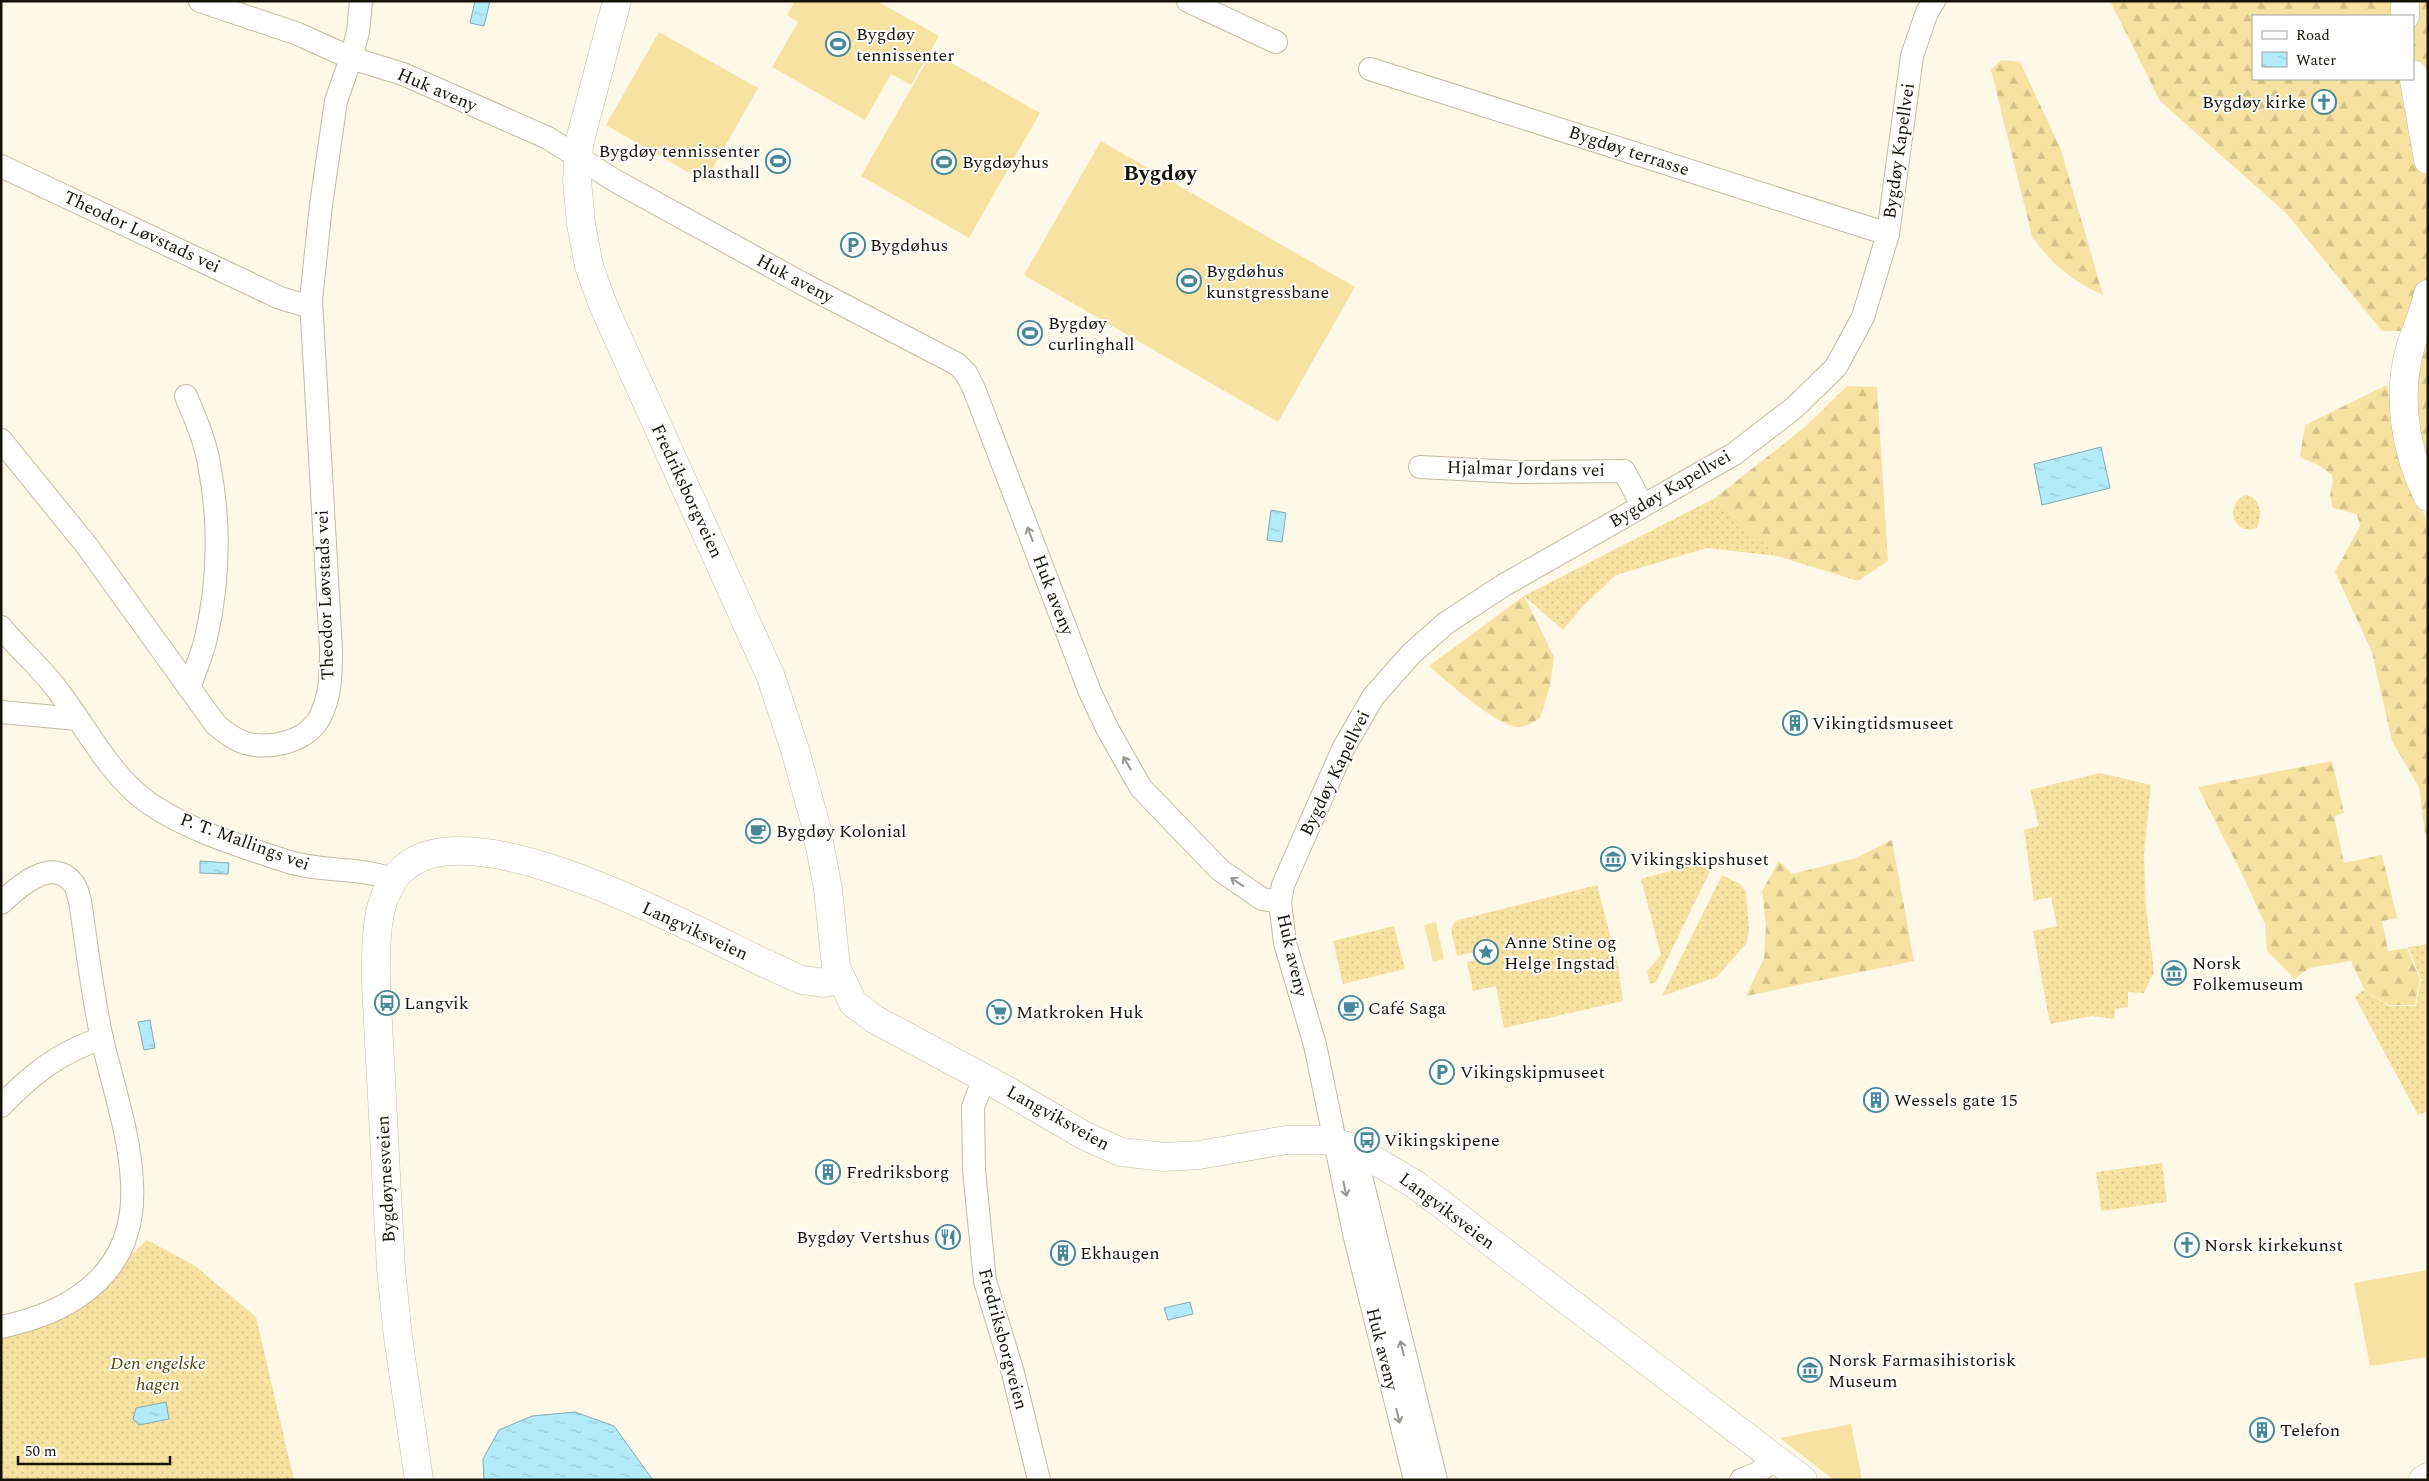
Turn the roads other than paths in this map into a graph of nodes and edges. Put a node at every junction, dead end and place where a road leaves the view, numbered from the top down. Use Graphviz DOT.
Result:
graph roads {
  1 [pos="200,1"];
  2 [pos="361,1"];
  3 [pos="617,1"];
  4 [pos="1188,1"];
  5 [pos="1934,1"];
  6 [pos="2405,1"];
  7 [pos="2405,15"];
  8 [pos="1276,42"];
  9 [pos="352,58"];
  10 [pos="1370,68"];
  11 [pos="2414,80"];
  12 [pos="578,158"];
  13 [pos="2428,160"];
  14 [pos="1,166"];
  15 [pos="1888,234"];
  16 [pos="2428,294"];
  17 [pos="311,307"];
  18 [pos="186,396"];
  19 [pos="1,440"];
  20 [pos="1420,467"];
  21 [pos="2428,497"];
  22 [pos="1642,504"];
  23 [pos="1,627"];
  24 [pos="189,688"];
  25 [pos="1,712"];
  26 [pos="78,719"];
  27 [pos="394,880"];
  28 [pos="1280,902"];
  29 [pos="1,904"];
  30 [pos="841,979"];
  31 [pos="102,1038"];
  32 [pos="984,1078"];
  33 [pos="1,1106"];
  34 [pos="1345,1145"];
  35 [pos="1,1327"];
  36 [pos="1774,1458"];
  37 [pos="2428,1477"];
  38 [pos="419,1480"];
  39 [pos="1039,1480"];
  40 [pos="1415,1480"];
  41 [pos="1436,1480"];
  42 [pos="1741,1480"];
  43 [pos="1803,1480"];
  44 [pos="2423,1480"];
  1 -- 9 [label="street, Huk aveny"];
  2 -- 9 [label="street"];
  3 -- 12 [label="street, Fredriksborgveien"];
  4 -- 8 [label="street"];
  5 -- 15 [label="street, Bygdøy Kapellvei"];
  6 -- 7 [label="street"];
  9 -- 12 [label="street, Huk aveny"];
  9 -- 17 [label="street, Theodor Løvstads vei"];
  10 -- 15 [label="street, Bygdøy terrasse"];
  11 -- 13 [label="street"];
  28 -- 12 [label="street, Huk aveny, one-way"];
  12 -- 30 [label="street, Fredriksborgveien"];
  14 -- 17 [label="street, Theodor Løvstads vei"];
  15 -- 22 [label="street, Bygdøy Kapellvei"];
  16 -- 21 [label="street"];
  17 -- 24 [label="street, Theodor Løvstads vei"];
  18 -- 24 [label="street"];
  19 -- 24 [label="street, Theodor Løvstads vei"];
  20 -- 22 [label="street, Hjalmar Jordans vei"];
  22 -- 28 [label="street, Bygdøy Kapellvei"];
  23 -- 26 [label="street, P. T. Mallings vei"];
  25 -- 26 [label="street"];
  26 -- 27 [label="street, P. T. Mallings vei"];
  27 -- 30 [label="street, Langviksveien"];
  27 -- 38 [label="street, Bygdøynesveien"];
  28 -- 34 [label="street, Huk aveny"];
  29 -- 31 [label="street"];
  30 -- 32 [label="street, Langviksveien"];
  31 -- 33 [label="street"];
  31 -- 35 [label="street"];
  32 -- 34 [label="street, Langviksveien"];
  32 -- 39 [label="street, Fredriksborgveien"];
  34 -- 36 [label="street, Langviksveien"];
  34 -- 40 [label="street, Huk aveny, one-way"];
  41 -- 34 [label="street, Huk aveny, one-way"];
  36 -- 42 [label="street"];
  36 -- 43 [label="street, Langviksveien"];
  37 -- 44 [label="street"];
}
